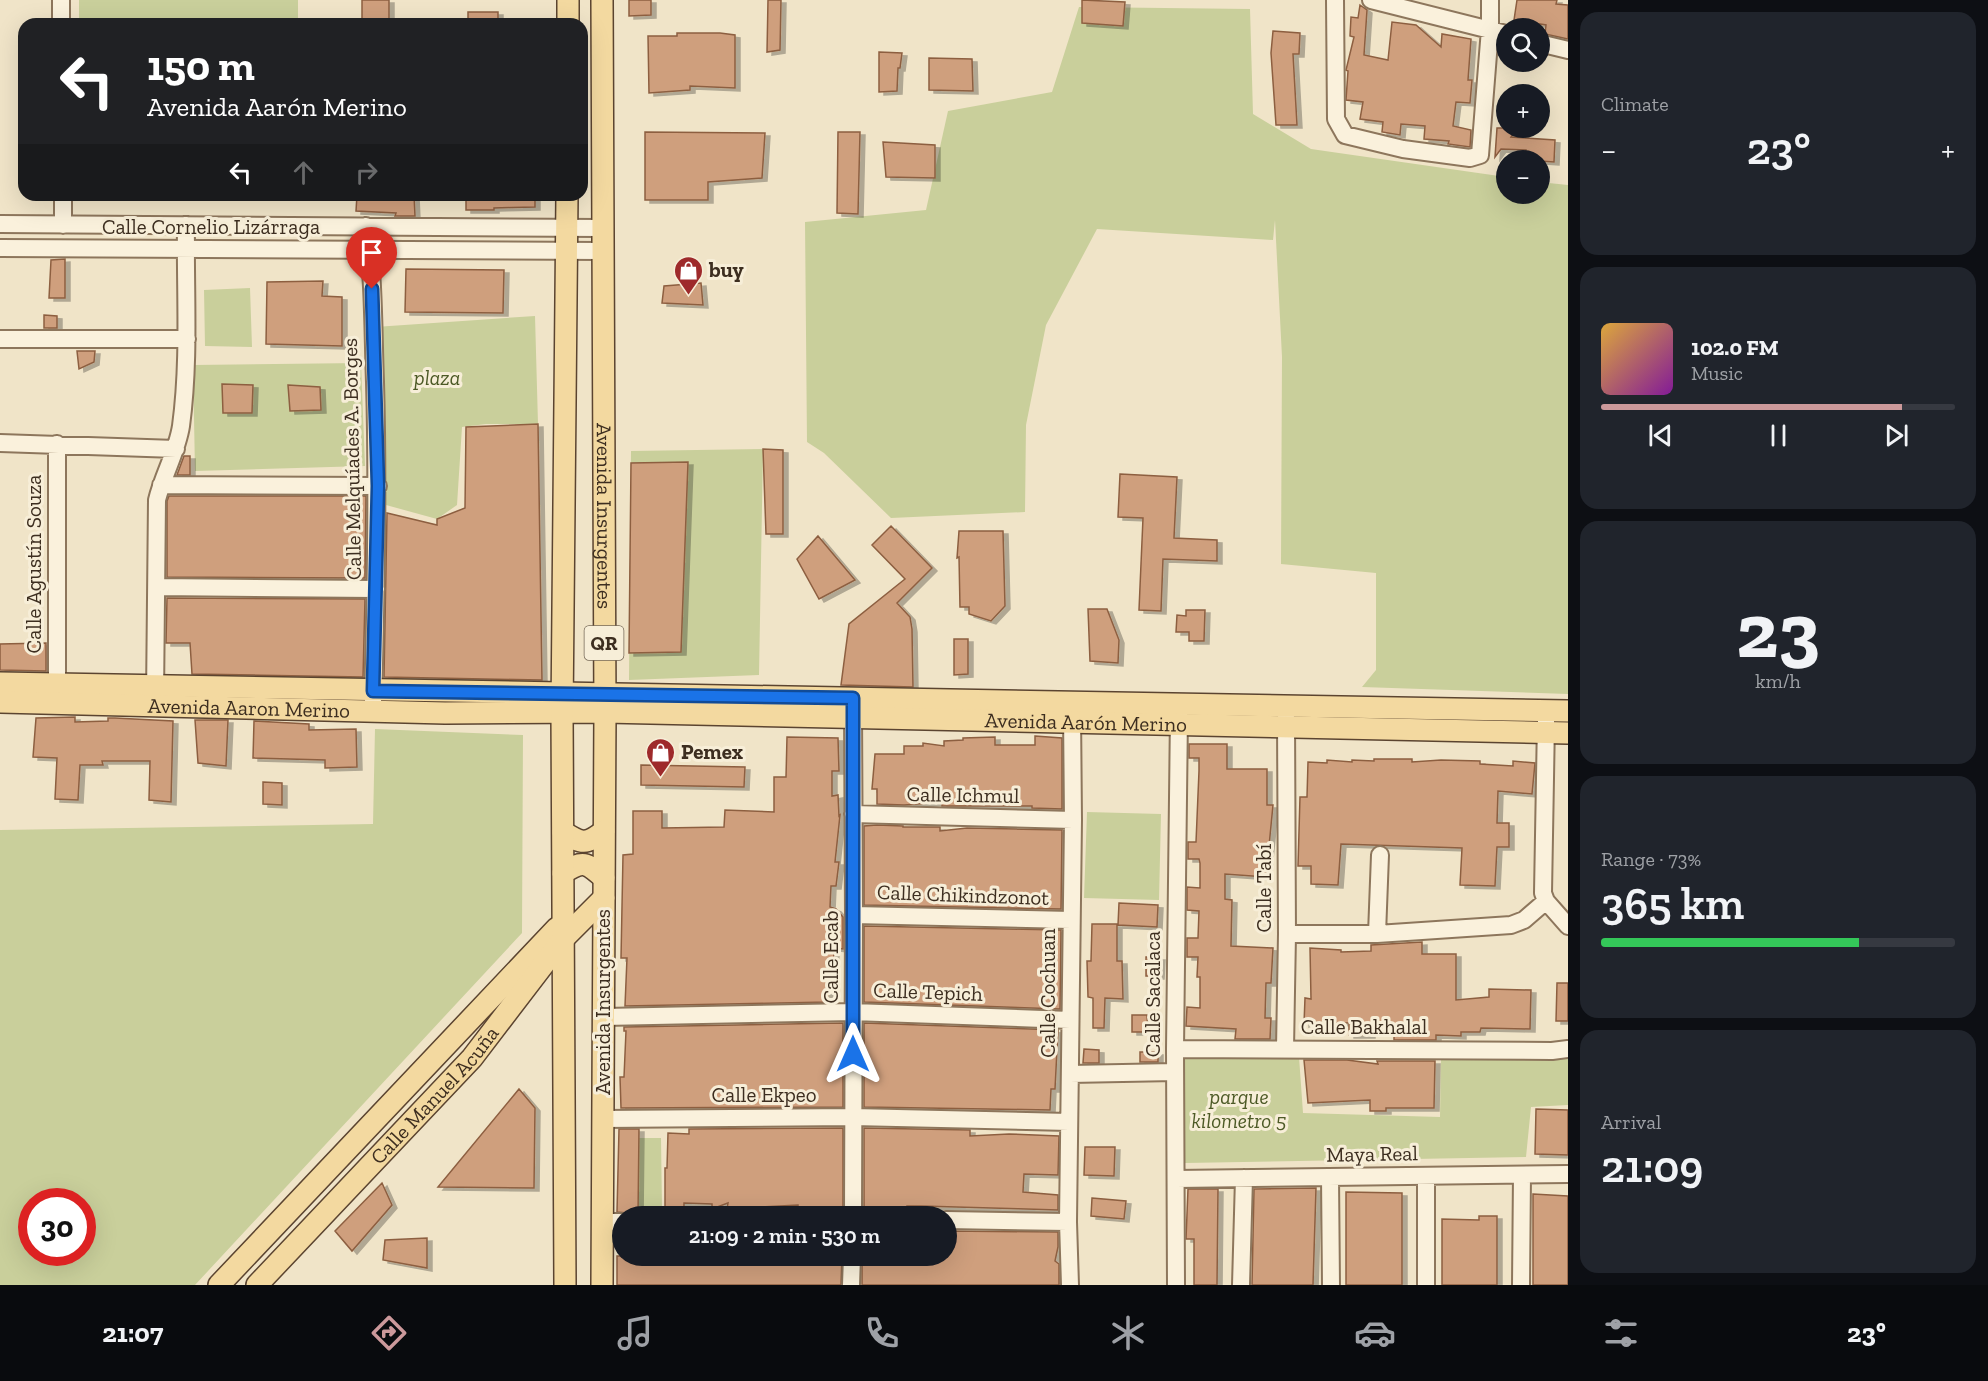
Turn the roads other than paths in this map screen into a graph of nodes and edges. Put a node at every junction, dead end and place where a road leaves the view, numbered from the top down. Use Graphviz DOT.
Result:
graph roads {
  1 [pos="61,0"];
  2 [pos="568,0"];
  3 [pos="602,0"];
  4 [pos="1335,0"];
  5 [pos="1371,0"];
  6 [pos="1490,0"];
  7 [pos="61,18"];
  8 [pos="568,18"];
  9 [pos="1496,24"];
  10 [pos="1496,31"];
  11 [pos="1550,45"];
  12 [pos="1496,46"];
  13 [pos="1568,50"];
  14 [pos="63,201"];
  15 [pos="567,201"];
  16 [pos="0,224"];
  17 [pos="63,225"];
  18 [pos="186,225"];
  19 [pos="366,226"];
  20 [pos="567,227"];
  21 [pos="602,228"];
  22 [pos="0,248"];
  23 [pos="185,249"];
  24 [pos="370,250"];
  25 [pos="567,251"];
  26 [pos="601,251"];
  27 [pos="0,339"];
  28 [pos="187,339"];
  29 [pos="0,443"];
  30 [pos="57,444"];
  31 [pos="176,449"];
  32 [pos="160,484"];
  33 [pos="378,486"];
  34 [pos="158,587"];
  35 [pos="376,589"];
  36 [pos="0,683"];
  37 [pos="57,684"];
  38 [pos="155,696"];
  39 [pos="373,701"];
  40 [pos="0,702"];
  41 [pos="604,703"];
  42 [pos="562,704"];
  43 [pos="853,708"];
  44 [pos="1546,711"];
  45 [pos="1568,711"];
  46 [pos="1072,712"];
  47 [pos="1179,714"];
  48 [pos="1286,717"];
  49 [pos="1547,733"];
  50 [pos="1568,733"];
  51 [pos="853,814"];
  52 [pos="1073,820"];
  53 [pos="604,831"];
  54 [pos="563,832"];
  55 [pos="1380,855"];
  56 [pos="563,873"];
  57 [pos="604,888"];
  58 [pos="1546,901"];
  59 [pos="855,915"];
  60 [pos="1071,920"];
  61 [pos="1568,926"];
  62 [pos="563,930"];
  63 [pos="1287,934"];
  64 [pos="1377,934"];
  65 [pos="854,1012"];
  66 [pos="604,1017"];
  67 [pos="1070,1020"];
  68 [pos="1175,1048"];
  69 [pos="1285,1049"];
  70 [pos="1560,1050"];
  71 [pos="1175,1072"];
  72 [pos="1070,1074"];
  73 [pos="853,1118"];
  74 [pos="602,1119"];
  75 [pos="1069,1122"];
  76 [pos="1522,1174"];
  77 [pos="1568,1174"];
  78 [pos="1426,1176"];
  79 [pos="1330,1177"];
  80 [pos="1244,1178"];
  81 [pos="1176,1179"];
  82 [pos="853,1206"];
  83 [pos="957,1220"];
  84 [pos="612,1222"];
  85 [pos="1068,1222"];
  86 [pos="852,1266"];
  87 [pos="219,1285"];
  88 [pos="256,1285"];
  89 [pos="565,1285"];
  90 [pos="602,1285"];
  91 [pos="851,1285"];
  92 [pos="1070,1285"];
  93 [pos="1176,1285"];
  94 [pos="1241,1285"];
  95 [pos="1331,1285"];
  96 [pos="1426,1285"];
  97 [pos="1521,1285"];
  1 -- 7 [label="street"];
  2 -- 8 [label="main road"];
  3 -- 21 [label="main road, Avenida Insurgentes / QR"];
  4 -- 12 [label="street"];
  5 -- 10 [label="street"];
  6 -- 9 [label="street"];
  11 -- 13 [label="street"];
  14 -- 17 [label="street"];
  15 -- 20 [label="main road, Avenida Insurgentes / QR"];
  16 -- 17 [label="street, Calle Cornelio Lizárraga"];
  17 -- 18 [label="street, Calle Cornelio Lizárraga"];
  18 -- 19 [label="street, Calle Cornelio Lizárraga"];
  18 -- 23 [label="street"];
  19 -- 20 [label="street, Calle Cornelio Lizárraga"];
  19 -- 24 [label="street, Calle Melquíades A. Borges"];
  20 -- 21 [label="street, Calle Cornelio Lizárraga"];
  20 -- 25 [label="main road, Avenida Insurgentes / QR"];
  21 -- 26 [label="main road, Avenida Insurgentes / QR"];
  22 -- 23 [label="street, Calle Cornelio Lizárraga"];
  23 -- 24 [label="street, Calle Cornelio Lizárraga"];
  23 -- 28 [label="street"];
  24 -- 25 [label="street, Calle Cornelio Lizárraga"];
  24 -- 33 [label="street, Calle Melquíades A. Borges"];
  25 -- 26 [label="street, Calle Cornelio Lizárraga"];
  25 -- 42 [label="main road, Avenida Insurgentes / QR"];
  26 -- 41 [label="main road, Avenida Insurgentes / QR"];
  27 -- 28 [label="street"];
  28 -- 31 [label="street"];
  29 -- 30 [label="street"];
  30 -- 31 [label="street"];
  30 -- 37 [label="street, Calle Agustín Souza"];
  31 -- 32 [label="street"];
  32 -- 33 [label="street"];
  32 -- 34 [label="street"];
  33 -- 35 [label="street, Calle Melquíades A. Borges"];
  34 -- 35 [label="street"];
  34 -- 38 [label="street"];
  35 -- 39 [label="street, Calle Melquíades A. Borges"];
  36 -- 37 [label="main road, Avenida Aaron Merino"];
  37 -- 38 [label="main road, Avenida Aaron Merino"];
  38 -- 39 [label="main road, Avenida Aaron Merino"];
  38 -- 40 [label="main road, Avenida Aaron Merino"];
  39 -- 42 [label="main road, Avenida Aaron Merino"];
  41 -- 42 [label="main road, Avenida Aaron Merino"];
  41 -- 43 [label="main road, Avenida Aarón Merino"];
  41 -- 53 [label="main road, Avenida Insurgentes / QR"];
  42 -- 54 [label="main road, Avenida Insurgentes / QR"];
  43 -- 46 [label="main road, Avenida Aarón Merino"];
  43 -- 51 [label="street, Calle Ecab"];
  44 -- 45 [label="main road, Avenida Aarón Merino"];
  44 -- 48 [label="main road, Avenida Aarón Merino"];
  44 -- 49 [label="street"];
  46 -- 47 [label="main road, Avenida Aarón Merino"];
  46 -- 52 [label="street, Calle Cochuan"];
  47 -- 48 [label="main road, Avenida Aarón Merino"];
  47 -- 68 [label="street, Calle Sacalaca"];
  48 -- 49 [label="main road, Avenida Aarón Merino"];
  48 -- 63 [label="street, Calle Tabí"];
  49 -- 50 [label="main road, Avenida Aarón Merino"];
  49 -- 58 [label="street"];
  51 -- 52 [label="street, Calle Ichmul"];
  51 -- 59 [label="street, Calle Ecab"];
  52 -- 60 [label="street, Calle Cochuan"];
  53 -- 54 [label="main road"];
  53 -- 57 [label="main road, Avenida Insurgentes / QR"];
  54 -- 56 [label="main road, Avenida Insurgentes / QR"];
  55 -- 64 [label="street"];
  56 -- 57 [label="main road"];
  56 -- 62 [label="main road, Avenida Insurgentes / QR"];
  57 -- 62 [label="main road, Calle Manuel Acuña"];
  57 -- 66 [label="main road, Avenida Insurgentes / QR"];
  58 -- 61 [label="street"];
  58 -- 64 [label="street"];
  59 -- 60 [label="street, Calle Chikindzonot"];
  59 -- 65 [label="street, Calle Ecab"];
  60 -- 67 [label="street, Calle Cochuan"];
  62 -- 87 [label="main road, Calle Manuel Acuña"];
  62 -- 88 [label="main road, Calle Manuel Acuña"];
  62 -- 89 [label="main road, Avenida Insurgentes / QR"];
  63 -- 64 [label="street"];
  63 -- 69 [label="street, Calle Tabí"];
  65 -- 66 [label="street, Calle Tepich"];
  65 -- 67 [label="street, Calle Tepich"];
  65 -- 73 [label="street, Calle Ecab"];
  66 -- 74 [label="main road, Avenida Insurgentes / QR"];
  67 -- 72 [label="street, Calle Cochuan"];
  68 -- 69 [label="street, Calle Bakhalal"];
  68 -- 71 [label="street, Calle Sacalaca"];
  69 -- 70 [label="street, Calle Bakhalal"];
  71 -- 72 [label="street"];
  71 -- 81 [label="street, Calle Sacalaca"];
  72 -- 75 [label="street, Calle Cochuan"];
  73 -- 74 [label="street, Calle Ekpeo"];
  73 -- 75 [label="street, Calle Ekpeo"];
  73 -- 82 [label="street, Calle Ecab"];
  74 -- 84 [label="main road, Avenida Insurgentes / QR"];
  75 -- 85 [label="street, Calle Cochuan"];
  76 -- 77 [label="street, Maya Real"];
  76 -- 78 [label="street, Maya Real"];
  76 -- 97 [label="street"];
  78 -- 79 [label="street, Maya Real"];
  78 -- 96 [label="street"];
  79 -- 80 [label="street, Maya Real"];
  79 -- 95 [label="street"];
  80 -- 81 [label="street, Maya Real"];
  80 -- 94 [label="street"];
  81 -- 93 [label="street, Calle Sacalaca"];
  83 -- 85 [label="street"];
  84 -- 90 [label="main road, Avenida Insurgentes / QR"];
  85 -- 92 [label="street, Calle Cochuan"];
  86 -- 91 [label="street"];
}
